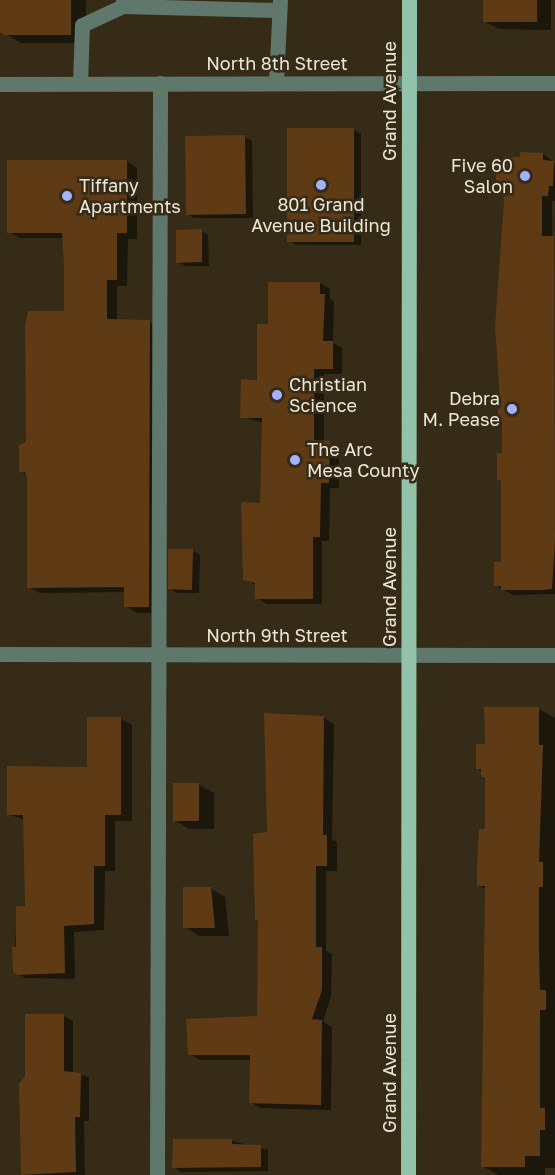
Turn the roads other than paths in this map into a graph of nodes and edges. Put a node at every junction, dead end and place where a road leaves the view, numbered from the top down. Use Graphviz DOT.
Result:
graph roads {
  1 [pos="409,0"];
  2 [pos="123,3"];
  3 [pos="279,5"];
  4 [pos="276,82"];
  5 [pos="80,83"];
  6 [pos="160,83"];
  7 [pos="409,83"];
  8 [pos="555,83"];
  9 [pos="0,84"];
  10 [pos="0,654"];
  11 [pos="408,654"];
  12 [pos="555,654"];
  13 [pos="158,655"];
  14 [pos="157,1175"];
  15 [pos="408,1175"];
  1 -- 7 [label="main road, Grand Avenue"];
  2 -- 3 [label="street"];
  2 -- 5 [label="street"];
  3 -- 4 [label="street"];
  4 -- 6 [label="street, North 8th Street"];
  4 -- 7 [label="street, North 8th Street"];
  5 -- 6 [label="street, North 8th Street"];
  5 -- 9 [label="street, North 8th Street"];
  6 -- 13 [label="street"];
  7 -- 8 [label="street, North 8th Street"];
  7 -- 11 [label="main road, Grand Avenue"];
  10 -- 13 [label="street, North 9th Street"];
  11 -- 12 [label="street, North 9th Street"];
  11 -- 13 [label="street, North 9th Street"];
  11 -- 15 [label="main road, Grand Avenue"];
  13 -- 14 [label="street"];
}
